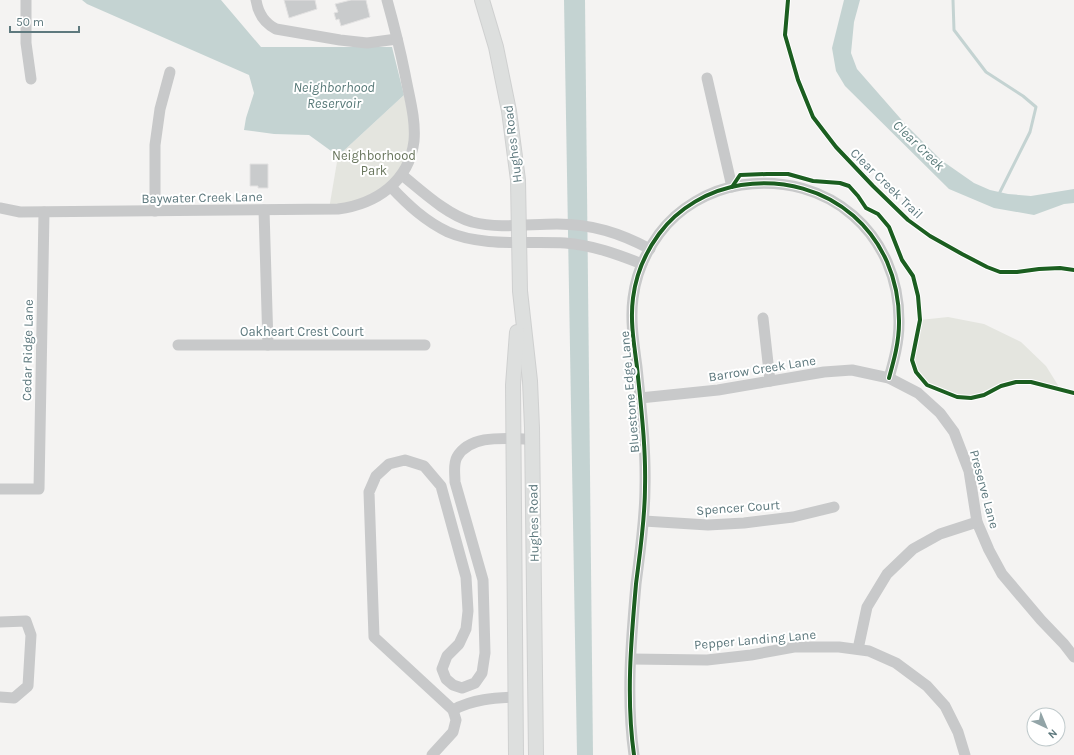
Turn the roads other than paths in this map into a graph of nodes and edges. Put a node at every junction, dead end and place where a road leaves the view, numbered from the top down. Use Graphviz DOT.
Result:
graph roads {
  1 [pos="26,0"];
  2 [pos="256,0"];
  3 [pos="387,0"];
  4 [pos="482,0"];
  5 [pos="397,39"];
  6 [pos="170,72"];
  7 [pos="707,78"];
  8 [pos="31,79"];
  9 [pos="396,181"];
  10 [pos="732,187"];
  11 [pos="0,208"];
  12 [pos="264,210"];
  13 [pos="155,211"];
  14 [pos="44,212"];
  15 [pos="518,225"];
  16 [pos="519,241"];
  17 [pos="650,249"];
  18 [pos="642,264"];
  19 [pos="520,291"];
  20 [pos="763,318"];
  21 [pos="178,345"];
  22 [pos="268,345"];
  23 [pos="425,345"];
  24 [pos="889,378"];
  25 [pos="770,381"];
  26 [pos="640,398"];
  27 [pos="514,439"];
  28 [pos="532,439"];
  29 [pos="0,489"];
  30 [pos="834,506"];
  31 [pos="644,521"];
  32 [pos="977,522"];
  33 [pos="0,622"];
  34 [pos="858,650"];
  35 [pos="1074,657"];
  36 [pos="631,659"];
  37 [pos="0,697"];
  38 [pos="516,697"];
  39 [pos="453,710"];
  40 [pos="432,755"];
  41 [pos="516,755"];
  42 [pos="536,755"];
  43 [pos="634,755"];
  44 [pos="965,755"];
  1 -- 8 [label="street"];
  2 -- 5 [label="street"];
  3 -- 5 [label="street"];
  4 -- 15 [label="main road, Hughes Road"];
  5 -- 9 [label="street"];
  6 -- 13 [label="street"];
  7 -- 10 [label="street"];
  9 -- 12 [label="street, Baywater Creek Lane"];
  9 -- 15 [label="street"];
  9 -- 16 [label="street"];
  10 -- 17 [label="street, Bluestone Edge Lane"];
  10 -- 24 [label="street, Bluestone Edge Lane"];
  11 -- 14 [label="street, Baywater Creek Lane"];
  12 -- 13 [label="street, Baywater Creek Lane"];
  12 -- 22 [label="street"];
  13 -- 14 [label="street, Baywater Creek Lane"];
  14 -- 29 [label="street, Cedar Ridge Lane"];
  15 -- 16 [label="main road, Hughes Road"];
  15 -- 17 [label="street"];
  16 -- 18 [label="street"];
  16 -- 19 [label="main road, Hughes Road"];
  17 -- 18 [label="street, Bluestone Edge Lane"];
  18 -- 26 [label="street, Bluestone Edge Lane"];
  19 -- 27 [label="main road, Hughes Road"];
  19 -- 28 [label="main road, Hughes Road"];
  20 -- 25 [label="street"];
  21 -- 22 [label="street, Oakheart Crest Court"];
  22 -- 23 [label="street, Oakheart Crest Court"];
  24 -- 25 [label="street, Barrow Creek Lane"];
  24 -- 32 [label="street, Preserve Lane"];
  25 -- 26 [label="street, Barrow Creek Lane"];
  26 -- 31 [label="street, Bluestone Edge Lane"];
  27 -- 28 [label="street"];
  27 -- 38 [label="main road, Hughes Road"];
  27 -- 39 [label="street"];
  28 -- 42 [label="main road, Hughes Road"];
  30 -- 31 [label="street, Spencer Court"];
  31 -- 36 [label="street, Bluestone Edge Lane"];
  32 -- 34 [label="street"];
  32 -- 35 [label="street, Preserve Lane"];
  33 -- 37 [label="street"];
  34 -- 36 [label="street, Pepper Landing Lane"];
  34 -- 44 [label="street, Pepper Landing Lane"];
  36 -- 43 [label="street, Bluestone Edge Lane"];
  38 -- 39 [label="street"];
  38 -- 41 [label="main road, Hughes Road"];
  39 -- 40 [label="street"];
}
